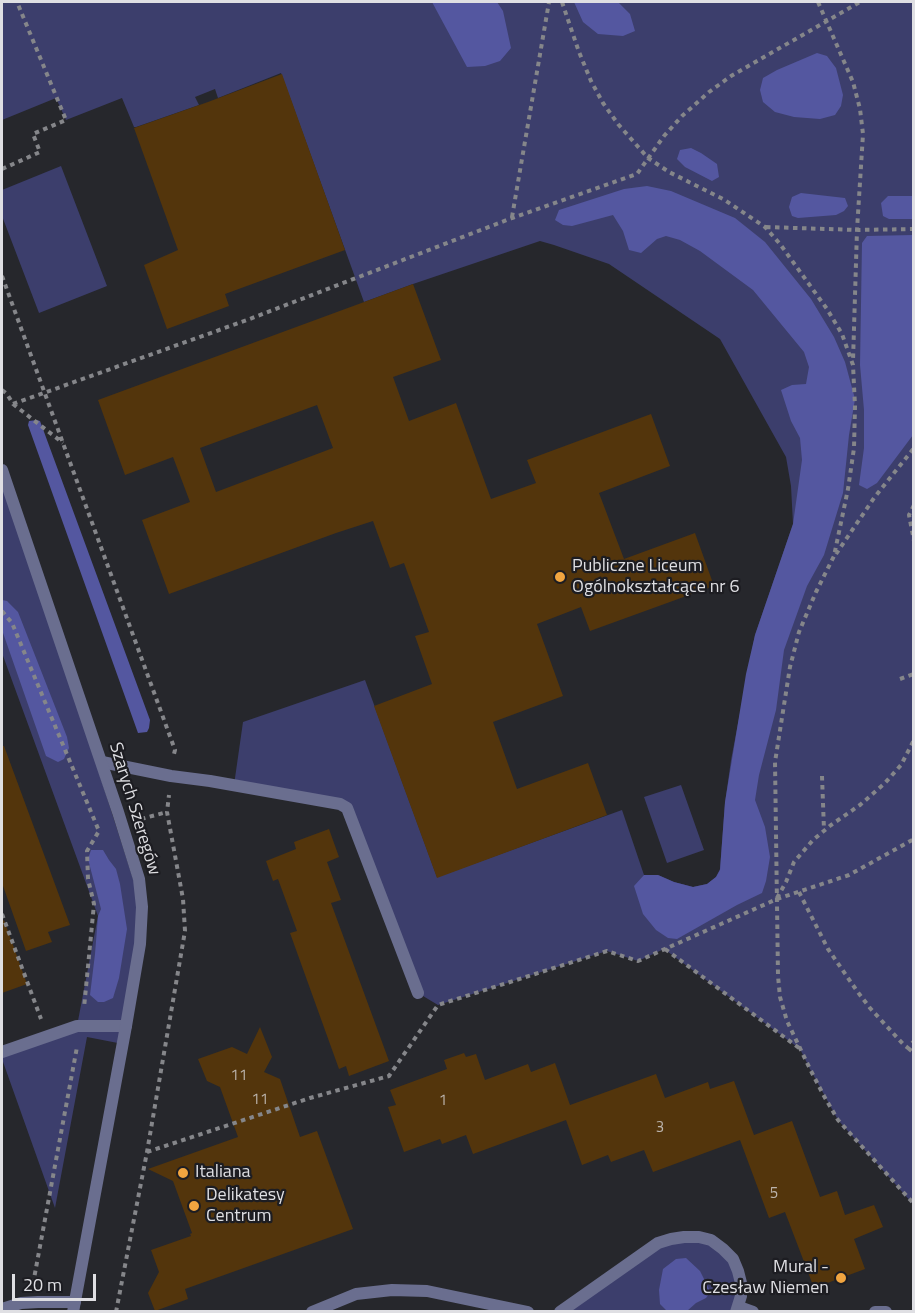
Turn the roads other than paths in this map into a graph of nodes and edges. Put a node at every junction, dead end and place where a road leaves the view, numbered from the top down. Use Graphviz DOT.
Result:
graph roads {
  1 [pos="2,470"];
  2 [pos="102,762"];
  3 [pos="418,993"];
  4 [pos="126,1026"];
  5 [pos="2,1052"];
  6 [pos="74,1307"];
  7 [pos="2,1309"];
  8 [pos="737,1309"];
  9 [pos="312,1311"];
  10 [pos="528,1311"];
  11 [pos="560,1311"];
  12 [pos="753,1311"];
  13 [pos="875,1311"];
  14 [pos="886,1311"];
  1 -- 2 [label="street, Szarych Szeregów"];
  2 -- 3 [label="street"];
  2 -- 4 [label="street, Szarych Szeregów"];
  4 -- 5 [label="street"];
  4 -- 6 [label="street, Szarych Szeregów"];
  6 -- 7 [label="street"];
  8 -- 11 [label="street"];
  8 -- 12 [label="street"];
  9 -- 10 [label="street"];
  13 -- 14 [label="street"];
}
